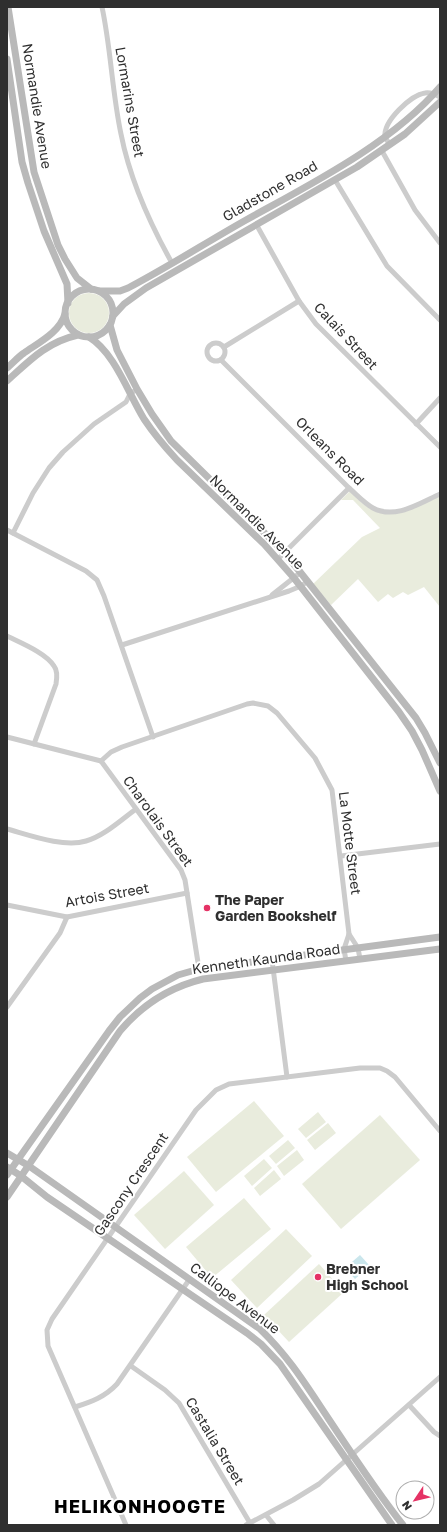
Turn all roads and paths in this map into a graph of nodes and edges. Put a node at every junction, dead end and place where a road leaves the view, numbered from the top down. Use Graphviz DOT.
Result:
graph roads {
  1 [pos="8,7"];
  2 [pos="102,7"];
  3 [pos="7,59"];
  4 [pos="440,88"];
  5 [pos="437,95"];
  6 [pos="440,102"];
  7 [pos="386,137"];
  8 [pos="390,145"];
  9 [pos="370,147"];
  10 [pos="378,153"];
  11 [pos="337,168"];
  12 [pos="324,175"];
  13 [pos="342,176"];
  14 [pos="332,181"];
  15 [pos="258,213"];
  16 [pos="245,221"];
  17 [pos="256,224"];
  18 [pos="440,243"];
  19 [pos="173,263"];
  20 [pos="183,267"];
  21 [pos="171,273"];
  22 [pos="91,290"];
  23 [pos="99,291"];
  24 [pos="298,301"];
  25 [pos="68,303"];
  26 [pos="65,312"];
  27 [pos="113,316"];
  28 [pos="440,320"];
  29 [pos="110,325"];
  30 [pos="78,334"];
  31 [pos="89,337"];
  32 [pos="224,346"];
  33 [pos="221,360"];
  34 [pos="7,368"];
  35 [pos="7,381"];
  36 [pos="137,389"];
  37 [pos="130,394"];
  38 [pos="440,398"];
  39 [pos="143,399"];
  40 [pos="126,402"];
  41 [pos="135,403"];
  42 [pos="416,424"];
  43 [pos="440,447"];
  44 [pos="349,488"];
  45 [pos="440,494"];
  46 [pos="7,530"];
  47 [pos="13,533"];
  48 [pos="285,553"];
  49 [pos="278,559"];
  50 [pos="301,572"];
  51 [pos="294,578"];
  52 [pos="308,581"];
  53 [pos="301,586"];
  54 [pos="271,596"];
  55 [pos="7,636"];
  56 [pos="122,645"];
  57 [pos="153,736"];
  58 [pos="7,737"];
  59 [pos="34,744"];
  60 [pos="431,745"];
  61 [pos="422,750"];
  62 [pos="101,761"];
  63 [pos="440,762"];
  64 [pos="440,791"];
  65 [pos="136,809"];
  66 [pos="7,829"];
  67 [pos="440,844"];
  68 [pos="341,856"];
  69 [pos="187,893"];
  70 [pos="7,905"];
  71 [pos="67,917"];
  72 [pos="349,934"];
  73 [pos="440,937"];
  74 [pos="396,943"];
  75 [pos="358,948"];
  76 [pos="344,949"];
  77 [pos="440,949"];
  78 [pos="397,954"];
  79 [pos="360,959"];
  80 [pos="272,960"];
  81 [pos="346,961"];
  82 [pos="199,969"];
  83 [pos="274,970"];
  84 [pos="7,1007"];
  85 [pos="90,1058"];
  86 [pos="99,1063"];
  87 [pos="287,1077"];
  88 [pos="440,1131"];
  89 [pos="7,1153"];
  90 [pos="18,1159"];
  91 [pos="29,1166"];
  92 [pos="8,1171"];
  93 [pos="21,1176"];
  94 [pos="7,1197"];
  95 [pos="116,1228"];
  96 [pos="109,1238"];
  97 [pos="190,1280"];
  98 [pos="184,1289"];
  99 [pos="131,1366"];
  100 [pos="440,1377"];
  101 [pos="409,1405"];
  102 [pos="75,1407"];
  103 [pos="440,1436"];
  104 [pos="352,1454"];
  105 [pos="346,1460"];
  106 [pos="266,1515"];
  107 [pos="248,1524"];
  108 [pos="400,1524"];
  109 [pos="126,1525"];
  110 [pos="274,1525"];
  111 [pos="392,1525"];
  1 -- 22 [label="street, Normandie Avenue"];
  2 -- 19 [label="street, Lormarins Street"];
  3 -- 25 [label="street, Normandie Avenue"];
  4 -- 5 [label="street, Gladstone Road"];
  5 -- 7 [label="street, Gladstone Road"];
  5 -- 7 [label="street"];
  6 -- 8 [label="street, Gladstone Road"];
  7 -- 8 [label="street"];
  7 -- 9 [label="street, Gladstone Road"];
  8 -- 10 [label="street, Gladstone Road"];
  9 -- 10 [label="street"];
  9 -- 11 [label="street, Gladstone Road"];
  10 -- 13 [label="street, Gladstone Road"];
  10 -- 18 [label="street"];
  11 -- 12 [label="street, Gladstone Road"];
  11 -- 13 [label="street"];
  12 -- 14 [label="street"];
  12 -- 15 [label="street, Gladstone Road"];
  13 -- 14 [label="street, Gladstone Road"];
  14 -- 17 [label="street, Gladstone Road"];
  14 -- 28 [label="street"];
  15 -- 16 [label="street, Gladstone Road"];
  15 -- 17 [label="street"];
  16 -- 17 [label="street"];
  16 -- 19 [label="street, Gladstone Road"];
  17 -- 20 [label="street, Gladstone Road"];
  17 -- 24 [label="street, Calais Street"];
  19 -- 20 [label="street"];
  19 -- 21 [label="street"];
  19 -- 23 [label="street, Gladstone Road"];
  20 -- 21 [label="street, Gladstone Road"];
  21 -- 27 [label="street, Gladstone Road"];
  22 -- 23 [label="street"];
  22 -- 25 [label="street"];
  23 -- 27 [label="street"];
  24 -- 32 [label="street"];
  24 -- 42 [label="street, Calais Street"];
  25 -- 26 [label="street"];
  26 -- 30 [label="street"];
  26 -- 34 [label="street"];
  27 -- 29 [label="street"];
  29 -- 31 [label="street"];
  29 -- 36 [label="street, Normandie Avenue"];
  30 -- 31 [label="street"];
  30 -- 35 [label="street"];
  31 -- 37 [label="street, Normandie Avenue"];
  32 -- 33 [label="street"];
  32 -- 33 [label="street"];
  33 -- 44 [label="street, Orleans Road"];
  36 -- 37 [label="street"];
  36 -- 39 [label="street, Normandie Avenue"];
  37 -- 40 [label="street"];
  37 -- 41 [label="street, Normandie Avenue"];
  38 -- 42 [label="street"];
  39 -- 41 [label="street"];
  39 -- 48 [label="street, Normandie Avenue"];
  40 -- 41 [label="street"];
  40 -- 47 [label="street"];
  41 -- 49 [label="street, Normandie Avenue"];
  42 -- 43 [label="street, Calais Street"];
  44 -- 45 [label="street, Orleans Road"];
  44 -- 48 [label="street"];
  46 -- 47 [label="street"];
  47 -- 56 [label="street"];
  48 -- 49 [label="street"];
  48 -- 50 [label="street, Normandie Avenue"];
  49 -- 51 [label="street, Normandie Avenue"];
  50 -- 51 [label="street"];
  50 -- 52 [label="street, Normandie Avenue"];
  51 -- 53 [label="street, Normandie Avenue"];
  51 -- 54 [label="street"];
  52 -- 53 [label="street"];
  52 -- 60 [label="street, Normandie Avenue"];
  53 -- 54 [label="street"];
  53 -- 61 [label="street, Normandie Avenue"];
  54 -- 56 [label="street"];
  55 -- 59 [label="street"];
  56 -- 57 [label="street"];
  57 -- 62 [label="street, La Motte Street"];
  57 -- 68 [label="street, La Motte Street"];
  58 -- 59 [label="street"];
  59 -- 62 [label="street"];
  60 -- 61 [label="street"];
  60 -- 63 [label="street, Normandie Avenue"];
  61 -- 64 [label="street, Normandie Avenue"];
  62 -- 65 [label="street, Charolais Street"];
  65 -- 66 [label="street"];
  65 -- 69 [label="street, Charolais Street"];
  67 -- 68 [label="street"];
  68 -- 72 [label="street, La Motte Street"];
  69 -- 71 [label="street, Artois Street"];
  69 -- 82 [label="street, Charolais Street"];
  70 -- 71 [label="street, Artois Street"];
  71 -- 84 [label="street"];
  72 -- 75 [label="street, La Motte Street"];
  72 -- 76 [label="street, La Motte Street"];
  73 -- 74 [label="street, Kenneth Kaunda Road"];
  74 -- 75 [label="street, Kenneth Kaunda Road"];
  74 -- 78 [label="street"];
  75 -- 76 [label="street, Kenneth Kaunda Road"];
  75 -- 79 [label="street, La Motte Street"];
  76 -- 80 [label="street, Kenneth Kaunda Road"];
  76 -- 81 [label="street, La Motte Street"];
  77 -- 78 [label="street, Kenneth Kaunda Road"];
  78 -- 79 [label="street, Kenneth Kaunda Road"];
  79 -- 81 [label="street, Kenneth Kaunda Road"];
  80 -- 82 [label="street, Kenneth Kaunda Road"];
  80 -- 83 [label="street"];
  81 -- 83 [label="street, Kenneth Kaunda Road"];
  82 -- 85 [label="street, Kenneth Kaunda Road"];
  83 -- 86 [label="street, Kenneth Kaunda Road"];
  83 -- 87 [label="street"];
  85 -- 86 [label="street"];
  85 -- 90 [label="street, Kenneth Kaunda Road"];
  86 -- 91 [label="street, Kenneth Kaunda Road"];
  87 -- 88 [label="street, Gascony Crescent"];
  87 -- 95 [label="street, Gascony Crescent"];
  89 -- 90 [label="street"];
  90 -- 91 [label="street, Calliope Avenue"];
  90 -- 92 [label="street, Kenneth Kaunda Road"];
  91 -- 93 [label="street, Kenneth Kaunda Road"];
  91 -- 95 [label="street, Calliope Avenue"];
  92 -- 93 [label="street, Calliope Avenue"];
  93 -- 94 [label="street, Kenneth Kaunda Road"];
  93 -- 96 [label="street, Calliope Avenue"];
  95 -- 96 [label="street, Gascony Crescent"];
  95 -- 97 [label="street, Calliope Avenue"];
  96 -- 98 [label="street, Calliope Avenue"];
  96 -- 102 [label="street, Gascony Crescent"];
  97 -- 98 [label="street"];
  97 -- 104 [label="street, Calliope Avenue"];
  98 -- 99 [label="street"];
  98 -- 105 [label="street, Calliope Avenue"];
  99 -- 102 [label="street"];
  99 -- 107 [label="street, Castalia Street"];
  100 -- 101 [label="street"];
  101 -- 103 [label="street"];
  101 -- 104 [label="street"];
  102 -- 109 [label="street, Gascony Crescent"];
  104 -- 105 [label="street"];
  104 -- 108 [label="street, Calliope Avenue"];
  105 -- 106 [label="street"];
  105 -- 111 [label="street, Calliope Avenue"];
  106 -- 107 [label="street"];
  106 -- 110 [label="street"];
}
